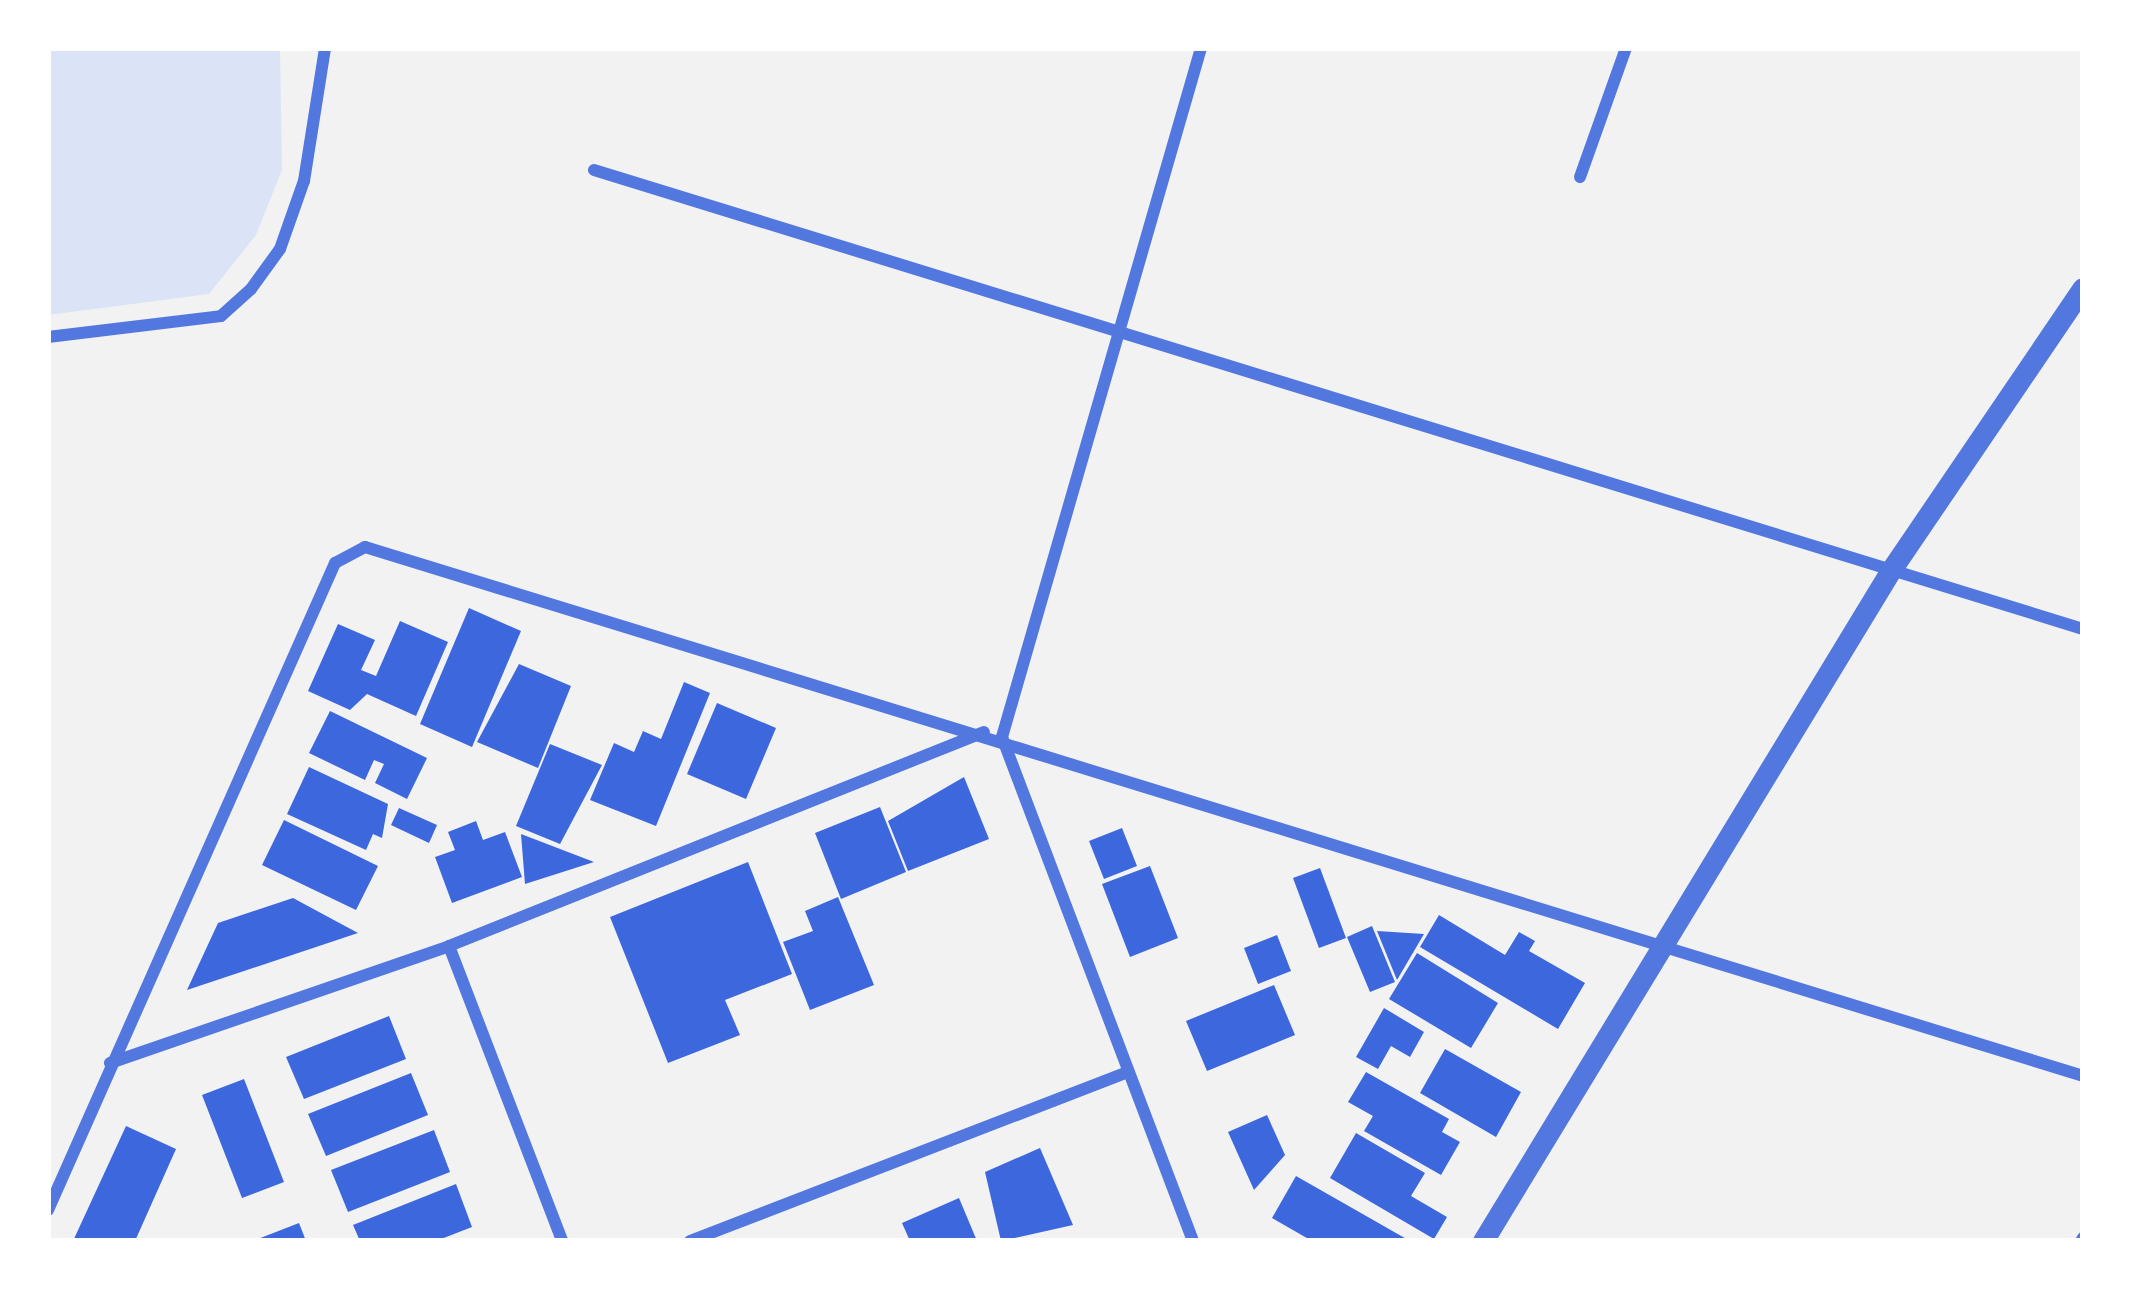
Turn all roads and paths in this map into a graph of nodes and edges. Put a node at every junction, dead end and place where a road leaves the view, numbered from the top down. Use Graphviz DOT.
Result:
graph roads {
  1 [pos="325,48"];
  2 [pos="1201,48"];
  3 [pos="1625,48"];
  4 [pos="594,170"];
  5 [pos="1580,177"];
  6 [pos="2083,288"];
  7 [pos="1118,332"];
  8 [pos="48,337"];
  9 [pos="1891,570"];
  10 [pos="2083,629"];
  11 [pos="985,732"];
  12 [pos="1002,737"];
  13 [pos="1664,944"];
  14 [pos="449,946"];
  15 [pos="110,1063"];
  16 [pos="1127,1072"];
  17 [pos="2083,1076"];
  18 [pos="48,1210"];
  19 [pos="562,1241"];
  20 [pos="690,1241"];
  21 [pos="1193,1241"];
  22 [pos="1483,1241"];
  1 -- 8 [label="street"];
  2 -- 7 [label="street"];
  3 -- 5 [label="street"];
  4 -- 7 [label="street"];
  6 -- 9 [label="street"];
  7 -- 9 [label="street"];
  7 -- 12 [label="street"];
  9 -- 10 [label="street"];
  9 -- 13 [label="street"];
  11 -- 12 [label="street"];
  11 -- 14 [label="street"];
  11 -- 15 [label="street"];
  12 -- 13 [label="street"];
  12 -- 16 [label="street"];
  13 -- 17 [label="street"];
  13 -- 22 [label="street"];
  14 -- 15 [label="street"];
  14 -- 19 [label="street"];
  15 -- 18 [label="street"];
  16 -- 20 [label="street"];
  16 -- 21 [label="street"];
}
